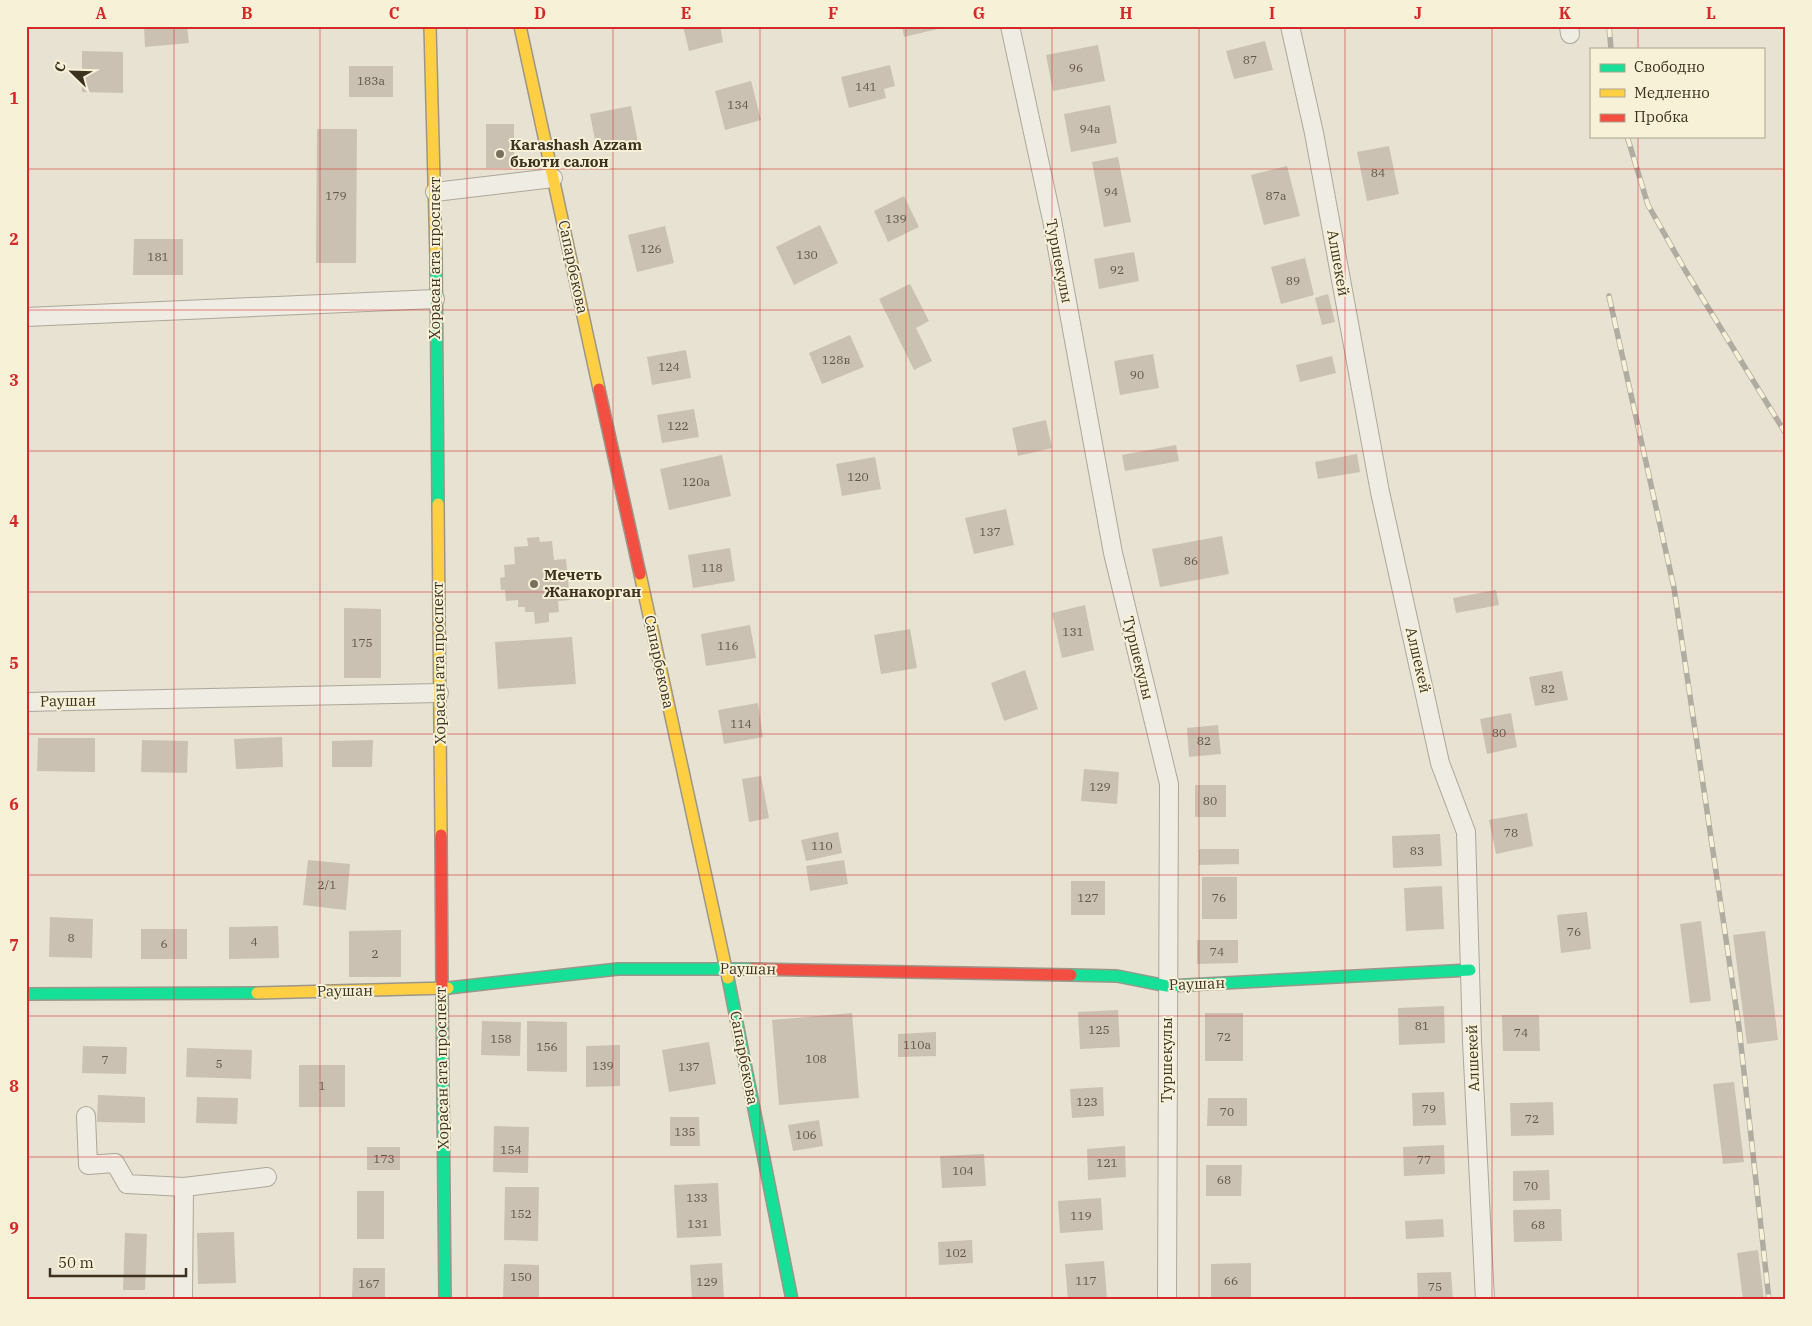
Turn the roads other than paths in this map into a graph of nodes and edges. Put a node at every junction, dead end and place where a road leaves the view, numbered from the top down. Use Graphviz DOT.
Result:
graph roads {
  1 [pos="430,26"];
  2 [pos="520,26"];
  3 [pos="1010,26"];
  4 [pos="1290,26"];
  5 [pos="553,178"];
  6 [pos="435,192"];
  7 [pos="435,298"];
  8 [pos="26,317"];
  9 [pos="439,693"];
  10 [pos="26,702"];
  11 [pos="726,968"];
  12 [pos="1470,970"];
  13 [pos="1167,986"];
  14 [pos="442,989"];
  15 [pos="26,994"];
  16 [pos="86,1116"];
  17 [pos="267,1177"];
  18 [pos="184,1187"];
  19 [pos="183,1300"];
  20 [pos="445,1300"];
  21 [pos="792,1300"];
  22 [pos="1167,1300"];
  23 [pos="1485,1300"];
  1 -- 6 [label="street, Хорасан ата проспект"];
  2 -- 5 [label="street, Сапарбекова"];
  3 -- 13 [label="street, Туршекулы"];
  4 -- 12 [label="street, Алшекей"];
  5 -- 6 [label="street"];
  5 -- 11 [label="street, Сапарбекова"];
  6 -- 7 [label="street, Хорасан ата проспект"];
  7 -- 8 [label="street"];
  7 -- 9 [label="street, Хорасан ата проспект"];
  9 -- 10 [label="street, Раушан"];
  9 -- 14 [label="street, Хорасан ата проспект"];
  11 -- 13 [label="street, Раушан"];
  11 -- 14 [label="street, Раушан"];
  11 -- 21 [label="street, Сапарбекова"];
  12 -- 13 [label="street, Раушан"];
  12 -- 23 [label="street, Алшекей"];
  13 -- 22 [label="street, Туршекулы"];
  14 -- 15 [label="street, Раушан"];
  14 -- 20 [label="street, Хорасан ата проспект"];
  16 -- 18 [label="street"];
  17 -- 18 [label="street"];
  18 -- 19 [label="street"];
}
